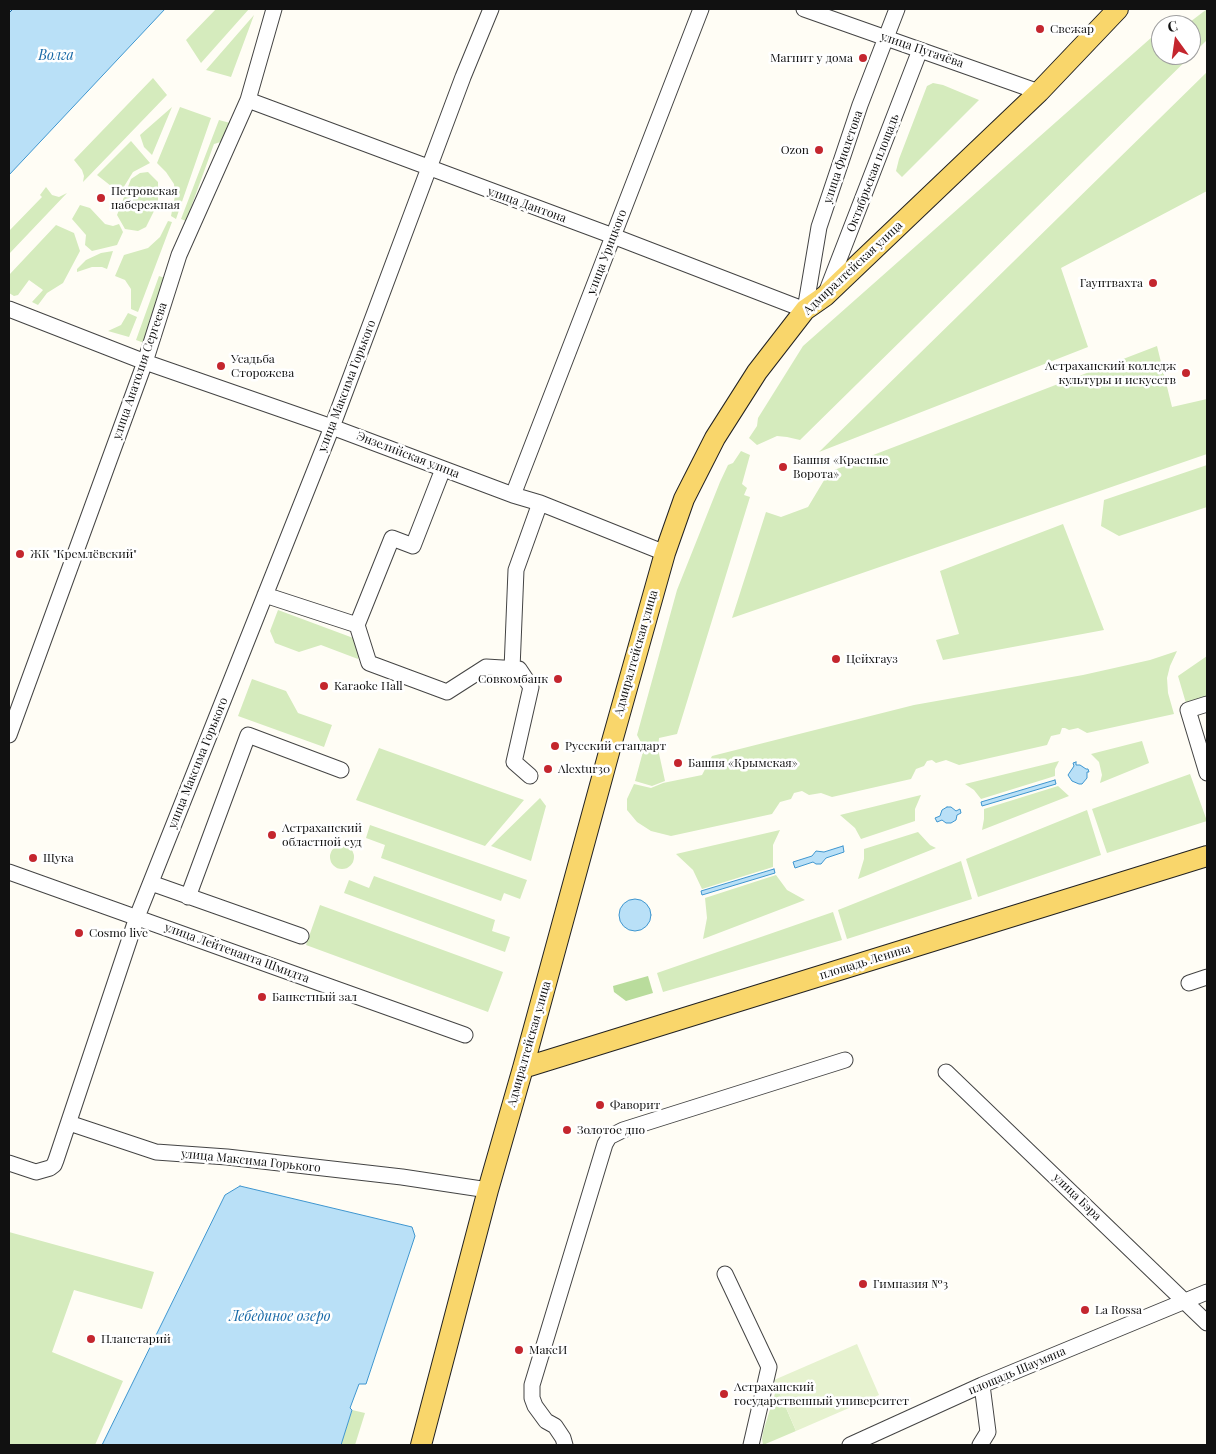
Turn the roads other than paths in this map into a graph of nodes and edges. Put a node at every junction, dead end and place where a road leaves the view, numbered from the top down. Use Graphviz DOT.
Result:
graph roads {
  1 [pos="274,9"];
  2 [pos="491,9"];
  3 [pos="701,9"];
  4 [pos="804,9"];
  5 [pos="897,9"];
  6 [pos="1118,9"];
  7 [pos="886,38"];
  8 [pos="920,50"];
  9 [pos="1039,92"];
  10 [pos="248,100"];
  11 [pos="429,168"];
  12 [pos="612,236"];
  13 [pos="825,296"];
  14 [pos="9,309"];
  15 [pos="804,310"];
  16 [pos="145,362"];
  17 [pos="332,427"];
  18 [pos="443,468"];
  19 [pos="513,495"];
  20 [pos="540,503"];
  21 [pos="665,552"];
  22 [pos="265,595"];
  23 [pos="357,625"];
  24 [pos="512,669"];
  25 [pos="1207,704"];
  26 [pos="9,735"];
  27 [pos="341,770"];
  28 [pos="1207,773"];
  29 [pos="530,776"];
  30 [pos="1207,856"];
  31 [pos="9,872"];
  32 [pos="150,883"];
  33 [pos="188,897"];
  34 [pos="137,917"];
  35 [pos="301,936"];
  36 [pos="465,1035"];
  37 [pos="845,1060"];
  38 [pos="523,1068"];
  39 [pos="946,1072"];
  40 [pos="69,1123"];
  41 [pos="9,1163"];
  42 [pos="488,1190"];
  43 [pos="725,1274"];
  44 [pos="1207,1292"];
  45 [pos="1186,1301"];
  46 [pos="1207,1323"];
  47 [pos="982,1385"];
  48 [pos="421,1445"];
  49 [pos="565,1445"];
  50 [pos="750,1445"];
  51 [pos="850,1445"];
  52 [pos="980,1445"];
  1 -- 10 [label="street, улица Анатолия Сергеева"];
  2 -- 11 [label="street, улица Максима Горького"];
  3 -- 12 [label="street, улица Урицкого"];
  4 -- 7 [label="street, улица Пугачёва"];
  5 -- 7 [label="street, улица Фиолетова"];
  6 -- 9 [label="main road, Адмиралтейская улица"];
  7 -- 8 [label="street, улица Пугачёва"];
  7 -- 15 [label="street, улица Фиолетова"];
  8 -- 9 [label="street, улица Пугачёва"];
  8 -- 13 [label="street, Октябрьская площадь"];
  9 -- 13 [label="main road, Адмиралтейская улица"];
  10 -- 11 [label="street, улица Дантона"];
  10 -- 16 [label="street, улица Анатолия Сергеева"];
  11 -- 12 [label="street, улица Дантона"];
  11 -- 17 [label="street, улица Максима Горького"];
  12 -- 15 [label="street, улица Дантона"];
  12 -- 19 [label="street, улица Урицкого"];
  13 -- 15 [label="main road, Адмиралтейская улица"];
  14 -- 16 [label="street, Энзелийская улица"];
  15 -- 21 [label="main road, Адмиралтейская улица"];
  16 -- 17 [label="street, Энзелийская улица"];
  16 -- 26 [label="street, улица Анатолия Сергеева"];
  17 -- 18 [label="street, Энзелийская улица"];
  17 -- 22 [label="street, улица Максима Горького"];
  18 -- 19 [label="street, Энзелийская улица"];
  18 -- 23 [label="street"];
  19 -- 20 [label="street, Энзелийская улица"];
  20 -- 21 [label="street, Энзелийская улица"];
  20 -- 24 [label="street"];
  21 -- 38 [label="main road, Адмиралтейская улица"];
  22 -- 23 [label="street"];
  22 -- 32 [label="street, улица Максима Горького"];
  23 -- 24 [label="street"];
  24 -- 29 [label="street"];
  25 -- 28 [label="street"];
  27 -- 33 [label="street"];
  30 -- 38 [label="main road, площадь Ленина"];
  31 -- 34 [label="street, улица Лейтенанта Шмидта"];
  32 -- 33 [label="street"];
  32 -- 34 [label="street, улица Максима Горького"];
  33 -- 35 [label="street"];
  34 -- 36 [label="street, улица Лейтенанта Шмидта"];
  34 -- 40 [label="street, улица Максима Горького"];
  37 -- 49 [label="street"];
  38 -- 42 [label="main road, Адмиралтейская улица"];
  39 -- 45 [label="street, улица Бэра"];
  40 -- 41 [label="street"];
  40 -- 42 [label="street, улица Максима Горького"];
  42 -- 48 [label="main road, Адмиралтейская улица"];
  43 -- 50 [label="street"];
  44 -- 45 [label="street, площадь Шаумяна"];
  45 -- 46 [label="street, улица Бэра"];
  45 -- 47 [label="street, площадь Шаумяна"];
  47 -- 51 [label="street, площадь Шаумяна"];
  47 -- 52 [label="street"];
}
